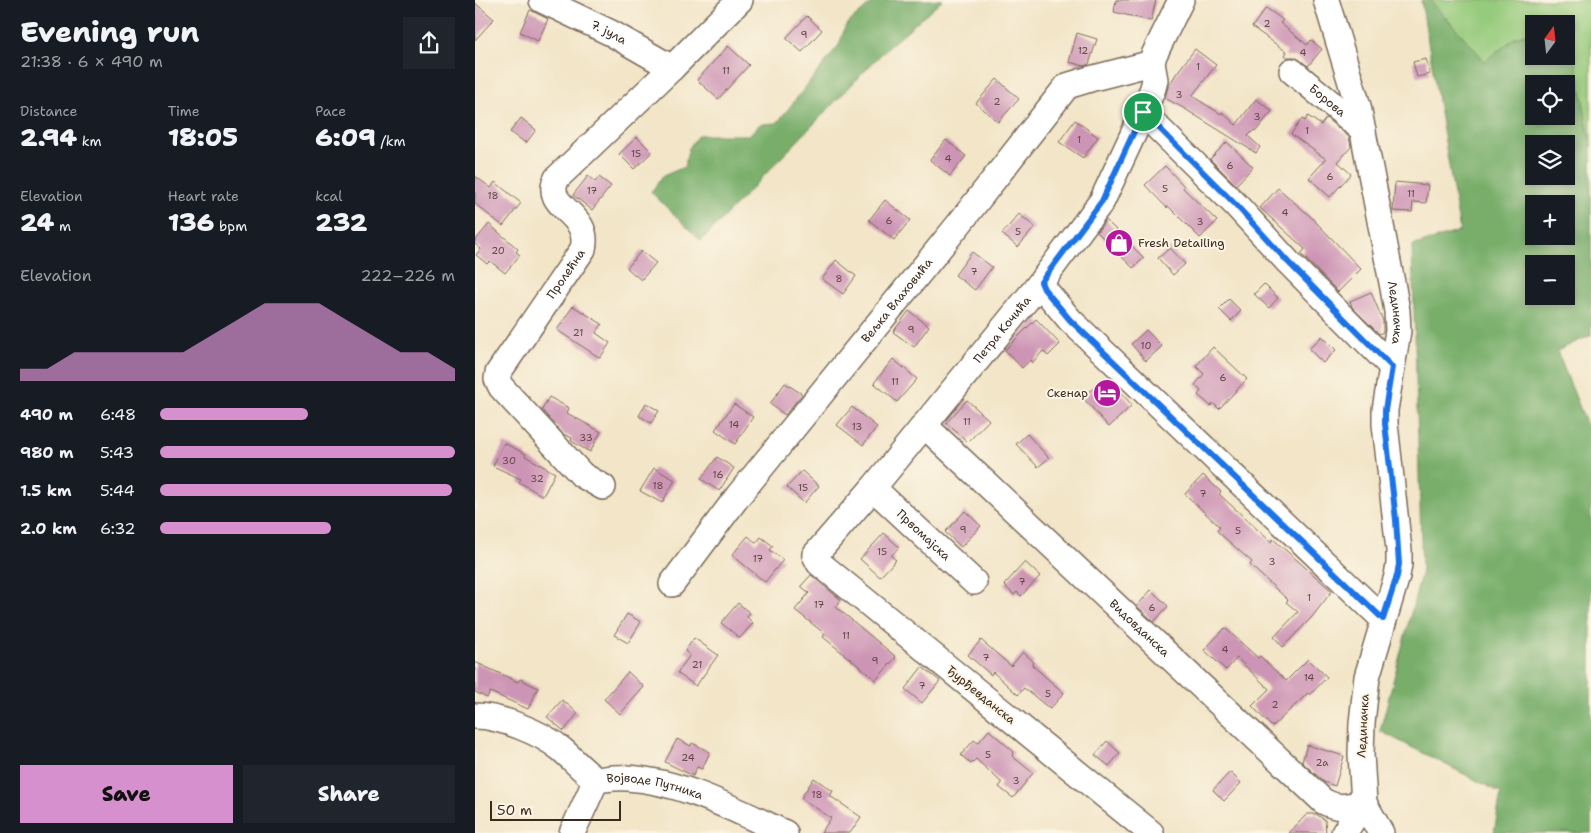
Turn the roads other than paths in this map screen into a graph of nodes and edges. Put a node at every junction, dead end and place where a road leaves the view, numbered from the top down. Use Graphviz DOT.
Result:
graph roads {
  1 [pos="542,0"];
  2 [pos="740,0"];
  3 [pos="1181,0"];
  4 [pos="1326,0"];
  5 [pos="1152,63"];
  6 [pos="672,68"];
  7 [pos="1291,71"];
  8 [pos="1143,112"];
  9 [pos="1363,130"];
  10 [pos="1041,282"];
  11 [pos="1392,367"];
  12 [pos="924,426"];
  13 [pos="603,487"];
  14 [pos="873,488"];
  15 [pos="815,555"];
  16 [pos="973,582"];
  17 [pos="672,584"];
  18 [pos="1383,619"];
  19 [pos="475,716"];
  20 [pos="596,780"];
  21 [pos="1364,803"];
  22 [pos="571,833"];
  23 [pos="785,833"];
  24 [pos="1151,833"];
  25 [pos="1344,833"];
  26 [pos="1381,833"];
  1 -- 6 [label="street, 7. јула"];
  2 -- 6 [label="street, Пролећна"];
  3 -- 5 [label="street, Петра Кочића"];
  4 -- 9 [label="street, Лединачка"];
  5 -- 8 [label="street, Петра Кочића"];
  5 -- 17 [label="street, Вељка Влаховића"];
  6 -- 13 [label="street, Пролећна"];
  7 -- 9 [label="street, Борова"];
  8 -- 10 [label="street, Петра Кочића"];
  8 -- 11 [label="street"];
  9 -- 11 [label="street, Лединачка"];
  10 -- 12 [label="street, Петра Кочића"];
  10 -- 18 [label="street"];
  11 -- 18 [label="street, Лединачка"];
  12 -- 14 [label="street, Петра Кочића"];
  12 -- 21 [label="street, Видовданска"];
  14 -- 15 [label="street, Петра Кочића"];
  14 -- 16 [label="street, Првомајска"];
  15 -- 24 [label="street, Ђурђевданска"];
  18 -- 21 [label="street, Лединачка"];
  19 -- 20 [label="street, Војводе Путника"];
  20 -- 22 [label="street"];
  20 -- 23 [label="street, Војводе Путника"];
  21 -- 25 [label="street"];
  21 -- 26 [label="street, Лединачка"];
}
